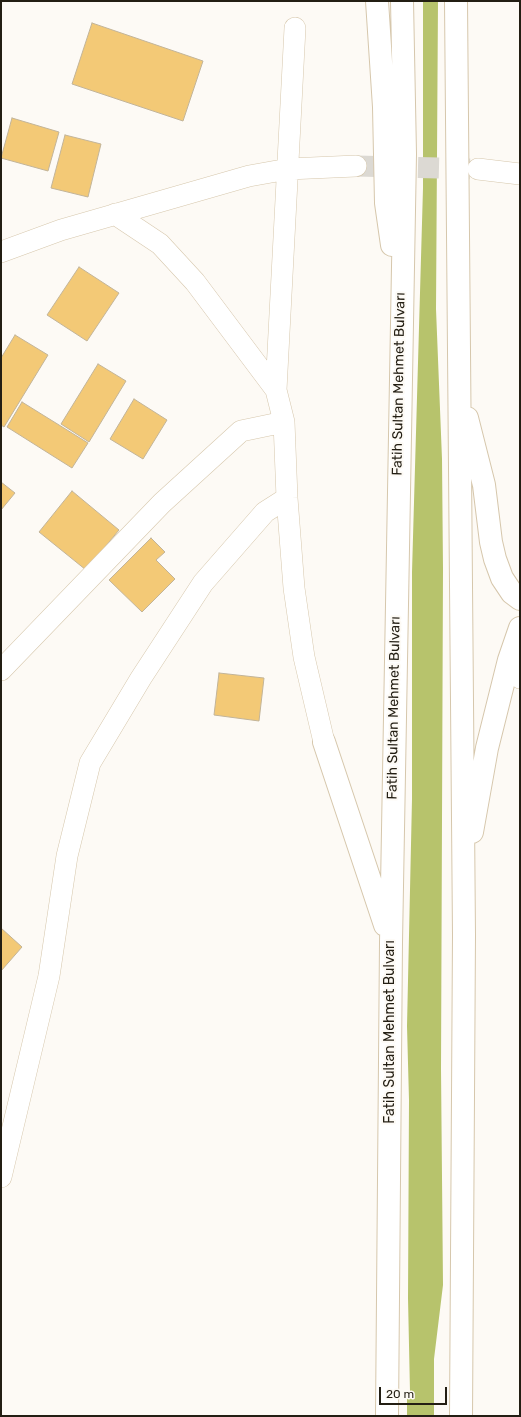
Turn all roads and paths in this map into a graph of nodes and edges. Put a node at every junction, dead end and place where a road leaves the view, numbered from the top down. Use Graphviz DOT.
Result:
graph roads {
  1 [pos="377,1"];
  2 [pos="402,1"];
  3 [pos="456,1"];
  4 [pos="295,28"];
  5 [pos="356,166"];
  6 [pos="288,169"];
  7 [pos="478,169"];
  8 [pos="520,174"];
  9 [pos="115,214"];
  10 [pos="1,252"];
  11 [pos="401,303"];
  12 [pos="458,386"];
  13 [pos="276,390"];
  14 [pos="284,422"];
  15 [pos="287,498"];
  16 [pos="520,599"];
  17 [pos="520,628"];
  18 [pos="1,670"];
  19 [pos="514,673"];
  20 [pos="324,742"];
  21 [pos="462,885"];
  22 [pos="391,942"];
  23 [pos="1,1177"];
  24 [pos="387,1416"];
  25 [pos="462,1416"];
  1 -- 11 [label="highway"];
  2 -- 11 [label="highway, Fatih Sultan Mehmet Bulvarı"];
  3 -- 12 [label="highway"];
  4 -- 6 [label="street"];
  5 -- 6 [label="street"];
  6 -- 9 [label="street"];
  6 -- 13 [label="street"];
  7 -- 8 [label="street"];
  9 -- 10 [label="street"];
  9 -- 13 [label="street"];
  11 -- 22 [label="highway, Fatih Sultan Mehmet Bulvarı"];
  12 -- 16 [label="highway"];
  12 -- 21 [label="highway"];
  13 -- 14 [label="street"];
  14 -- 15 [label="street"];
  14 -- 18 [label="street"];
  15 -- 20 [label="street"];
  15 -- 23 [label="street"];
  17 -- 19 [label="highway"];
  19 -- 21 [label="highway"];
  20 -- 22 [label="highway"];
  21 -- 25 [label="highway"];
  22 -- 24 [label="highway, Fatih Sultan Mehmet Bulvarı"];
}
